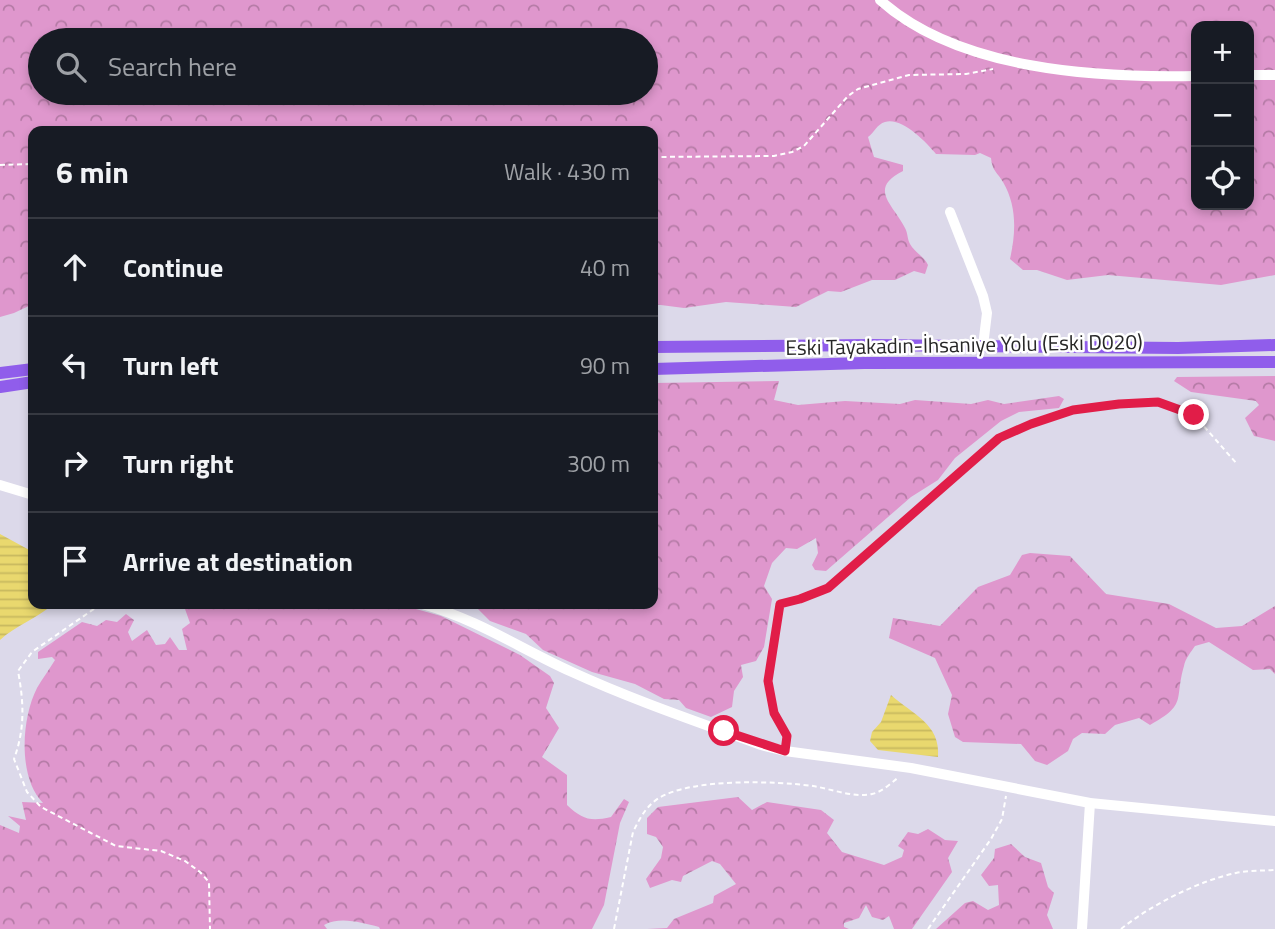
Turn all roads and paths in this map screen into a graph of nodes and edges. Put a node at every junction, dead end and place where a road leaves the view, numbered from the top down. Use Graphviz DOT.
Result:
graph roads {
  1 [pos="880,0"];
  2 [pos="1001,67"];
  3 [pos="1254,75"];
  4 [pos="1275,75"];
  5 [pos="1191,76"];
  6 [pos="658,157"];
  7 [pos="28,164"];
  8 [pos="0,165"];
  9 [pos="950,212"];
  10 [pos="1275,345"];
  11 [pos="984,346"];
  12 [pos="658,347"];
  13 [pos="1275,362"];
  14 [pos="658,369"];
  15 [pos="28,370"];
  16 [pos="0,373"];
  17 [pos="28,383"];
  18 [pos="0,387"];
  19 [pos="1237,464"];
  20 [pos="0,485"];
  21 [pos="28,493"];
  22 [pos="94,609"];
  23 [pos="437,609"];
  24 [pos="785,751"];
  25 [pos="911,768"];
  26 [pos="1007,787"];
  27 [pos="1090,803"];
  28 [pos="1275,821"];
  29 [pos="1275,870"];
  30 [pos="210,929"];
  31 [pos="614,929"];
  32 [pos="928,929"];
  33 [pos="1082,929"];
  34 [pos="1121,929"];
  1 -- 5 [label="street"];
  2 -- 6 [label="path"];
  3 -- 4 [label="street"];
  7 -- 8 [label="path"];
  9 -- 11 [label="street"];
  10 -- 11 [label="main road, Eski Tayakadın-İhsaniye Yolu (Eski D020)"];
  11 -- 12 [label="main road, Eski Tayakadın-İhsaniye Yolu (Eski D020)"];
  13 -- 14 [label="main road, Eski Tayakadın-İhsaniye Yolu (Eski D020)"];
  15 -- 16 [label="main road"];
  17 -- 18 [label="main road"];
  19 -- 24 [label="path"];
  20 -- 21 [label="street"];
  22 -- 30 [label="path"];
  23 -- 24 [label="street"];
  24 -- 25 [label="street"];
  25 -- 26 [label="street"];
  25 -- 31 [label="path"];
  26 -- 27 [label="street"];
  26 -- 32 [label="path"];
  27 -- 28 [label="street"];
  27 -- 33 [label="street"];
  29 -- 34 [label="path"];
}
